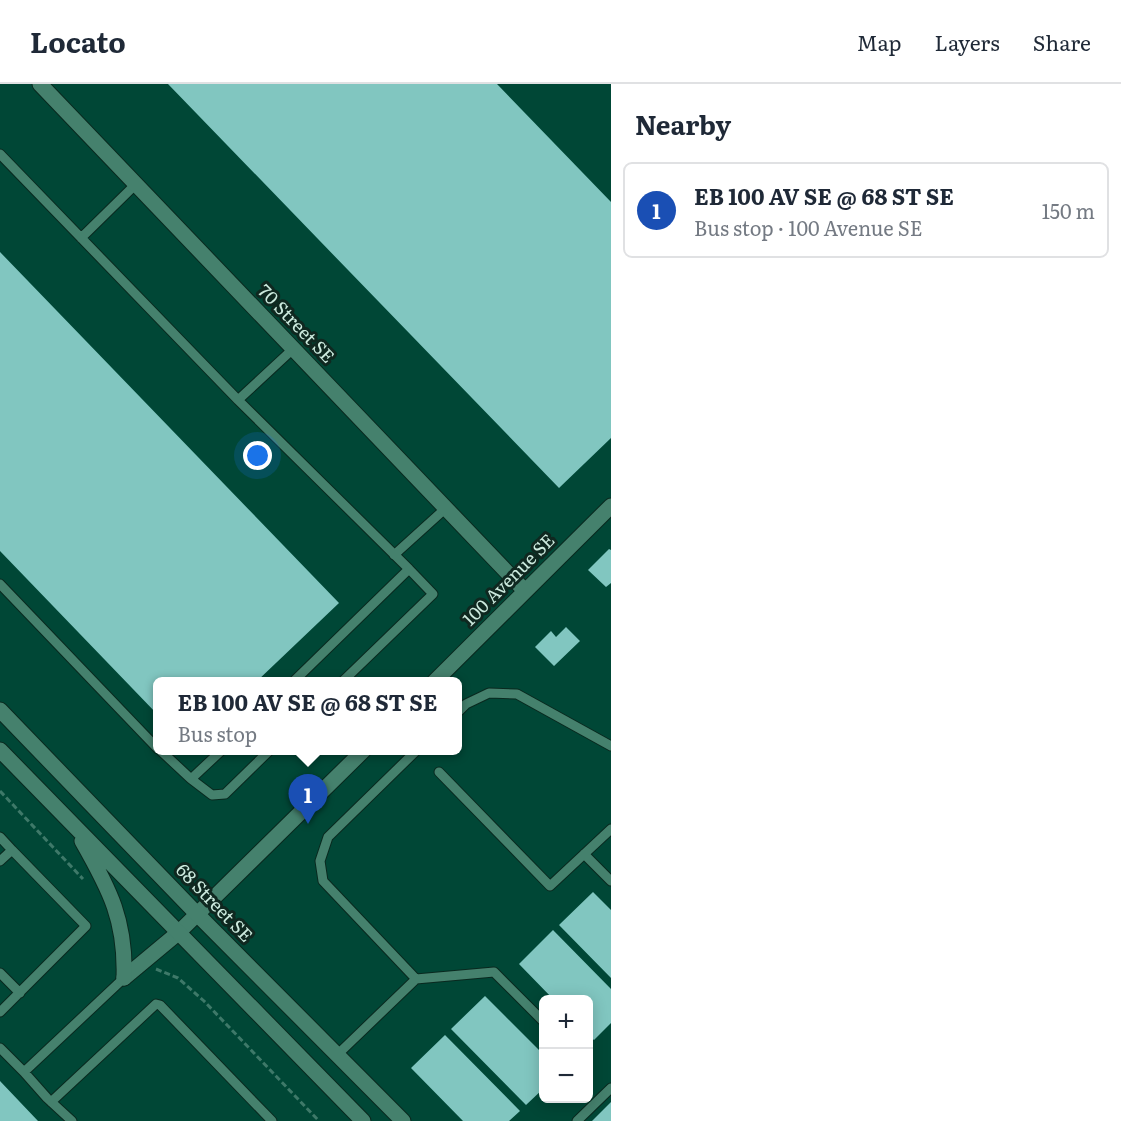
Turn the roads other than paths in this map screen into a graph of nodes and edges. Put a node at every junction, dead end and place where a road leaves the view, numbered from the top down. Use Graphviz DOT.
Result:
graph roads {
  1 [pos="40,84"];
  2 [pos="0,154"];
  3 [pos="136,184"];
  4 [pos="81,238"];
  5 [pos="293,349"];
  6 [pos="238,400"];
  7 [pos="611,506"];
  8 [pos="446,508"];
  9 [pos="394,555"];
  10 [pos="409,569"];
  11 [pos="0,584"];
  12 [pos="525,591"];
  13 [pos="297,677"];
  14 [pos="346,677"];
  15 [pos="438,677"];
  16 [pos="462,708"];
  17 [pos="0,710"];
  18 [pos="153,744"];
  19 [pos="611,747"];
  20 [pos="0,750"];
  21 [pos="165,755"];
  22 [pos="217,755"];
  23 [pos="265,755"];
  24 [pos="359,755"];
  25 [pos="412,755"];
  26 [pos="439,772"];
  27 [pos="191,779"];
  28 [pos="72,823"];
  29 [pos="611,829"];
  30 [pos="0,837"];
  31 [pos="12,850"];
  32 [pos="585,854"];
  33 [pos="0,861"];
  34 [pos="611,881"];
  35 [pos="197,914"];
  36 [pos="178,933"];
  37 [pos="0,973"];
  38 [pos="124,978"];
  39 [pos="416,979"];
  40 [pos="20,993"];
  41 [pos="0,1012"];
  42 [pos="539,1018"];
  43 [pos="0,1048"];
  44 [pos="337,1054"];
  45 [pos="24,1072"];
  46 [pos="611,1088"];
  47 [pos="51,1102"];
  48 [pos="72,1121"];
  49 [pos="272,1121"];
  50 [pos="363,1121"];
  51 [pos="403,1121"];
  52 [pos="577,1121"];
  1 -- 3 [label="street, 70 Street SE"];
  2 -- 4 [label="lane"];
  3 -- 4 [label="lane"];
  3 -- 5 [label="street, 70 Street SE"];
  4 -- 6 [label="lane"];
  5 -- 6 [label="lane"];
  5 -- 8 [label="street, 70 Street SE"];
  6 -- 9 [label="lane"];
  7 -- 12 [label="street, 100 Avenue SE"];
  8 -- 9 [label="lane"];
  8 -- 12 [label="street, 70 Street SE"];
  9 -- 10 [label="lane"];
  10 -- 13 [label="lane"];
  10 -- 14 [label="lane"];
  11 -- 18 [label="lane"];
  12 -- 15 [label="street, 100 Avenue SE"];
  16 -- 19 [label="lane"];
  17 -- 35 [label="street, 68 Street SE"];
  20 -- 28 [label="street"];
  21 -- 27 [label="lane"];
  22 -- 27 [label="lane"];
  23 -- 27 [label="lane"];
  24 -- 35 [label="street"];
  25 -- 39 [label="lane"];
  26 -- 32 [label="lane"];
  28 -- 36 [label="street"];
  28 -- 38 [label="street"];
  29 -- 32 [label="lane"];
  30 -- 31 [label="lane"];
  31 -- 33 [label="lane"];
  31 -- 40 [label="lane"];
  32 -- 34 [label="lane"];
  35 -- 36 [label="street"];
  35 -- 44 [label="street, 68 Street SE"];
  36 -- 38 [label="street"];
  36 -- 50 [label="street"];
  37 -- 40 [label="lane"];
  38 -- 45 [label="lane"];
  39 -- 42 [label="lane"];
  39 -- 44 [label="lane"];
  40 -- 41 [label="lane"];
  43 -- 45 [label="lane"];
  44 -- 51 [label="street, 68 Street SE"];
  45 -- 47 [label="lane"];
  46 -- 52 [label="lane"];
  47 -- 48 [label="lane"];
  47 -- 49 [label="lane"];
}
